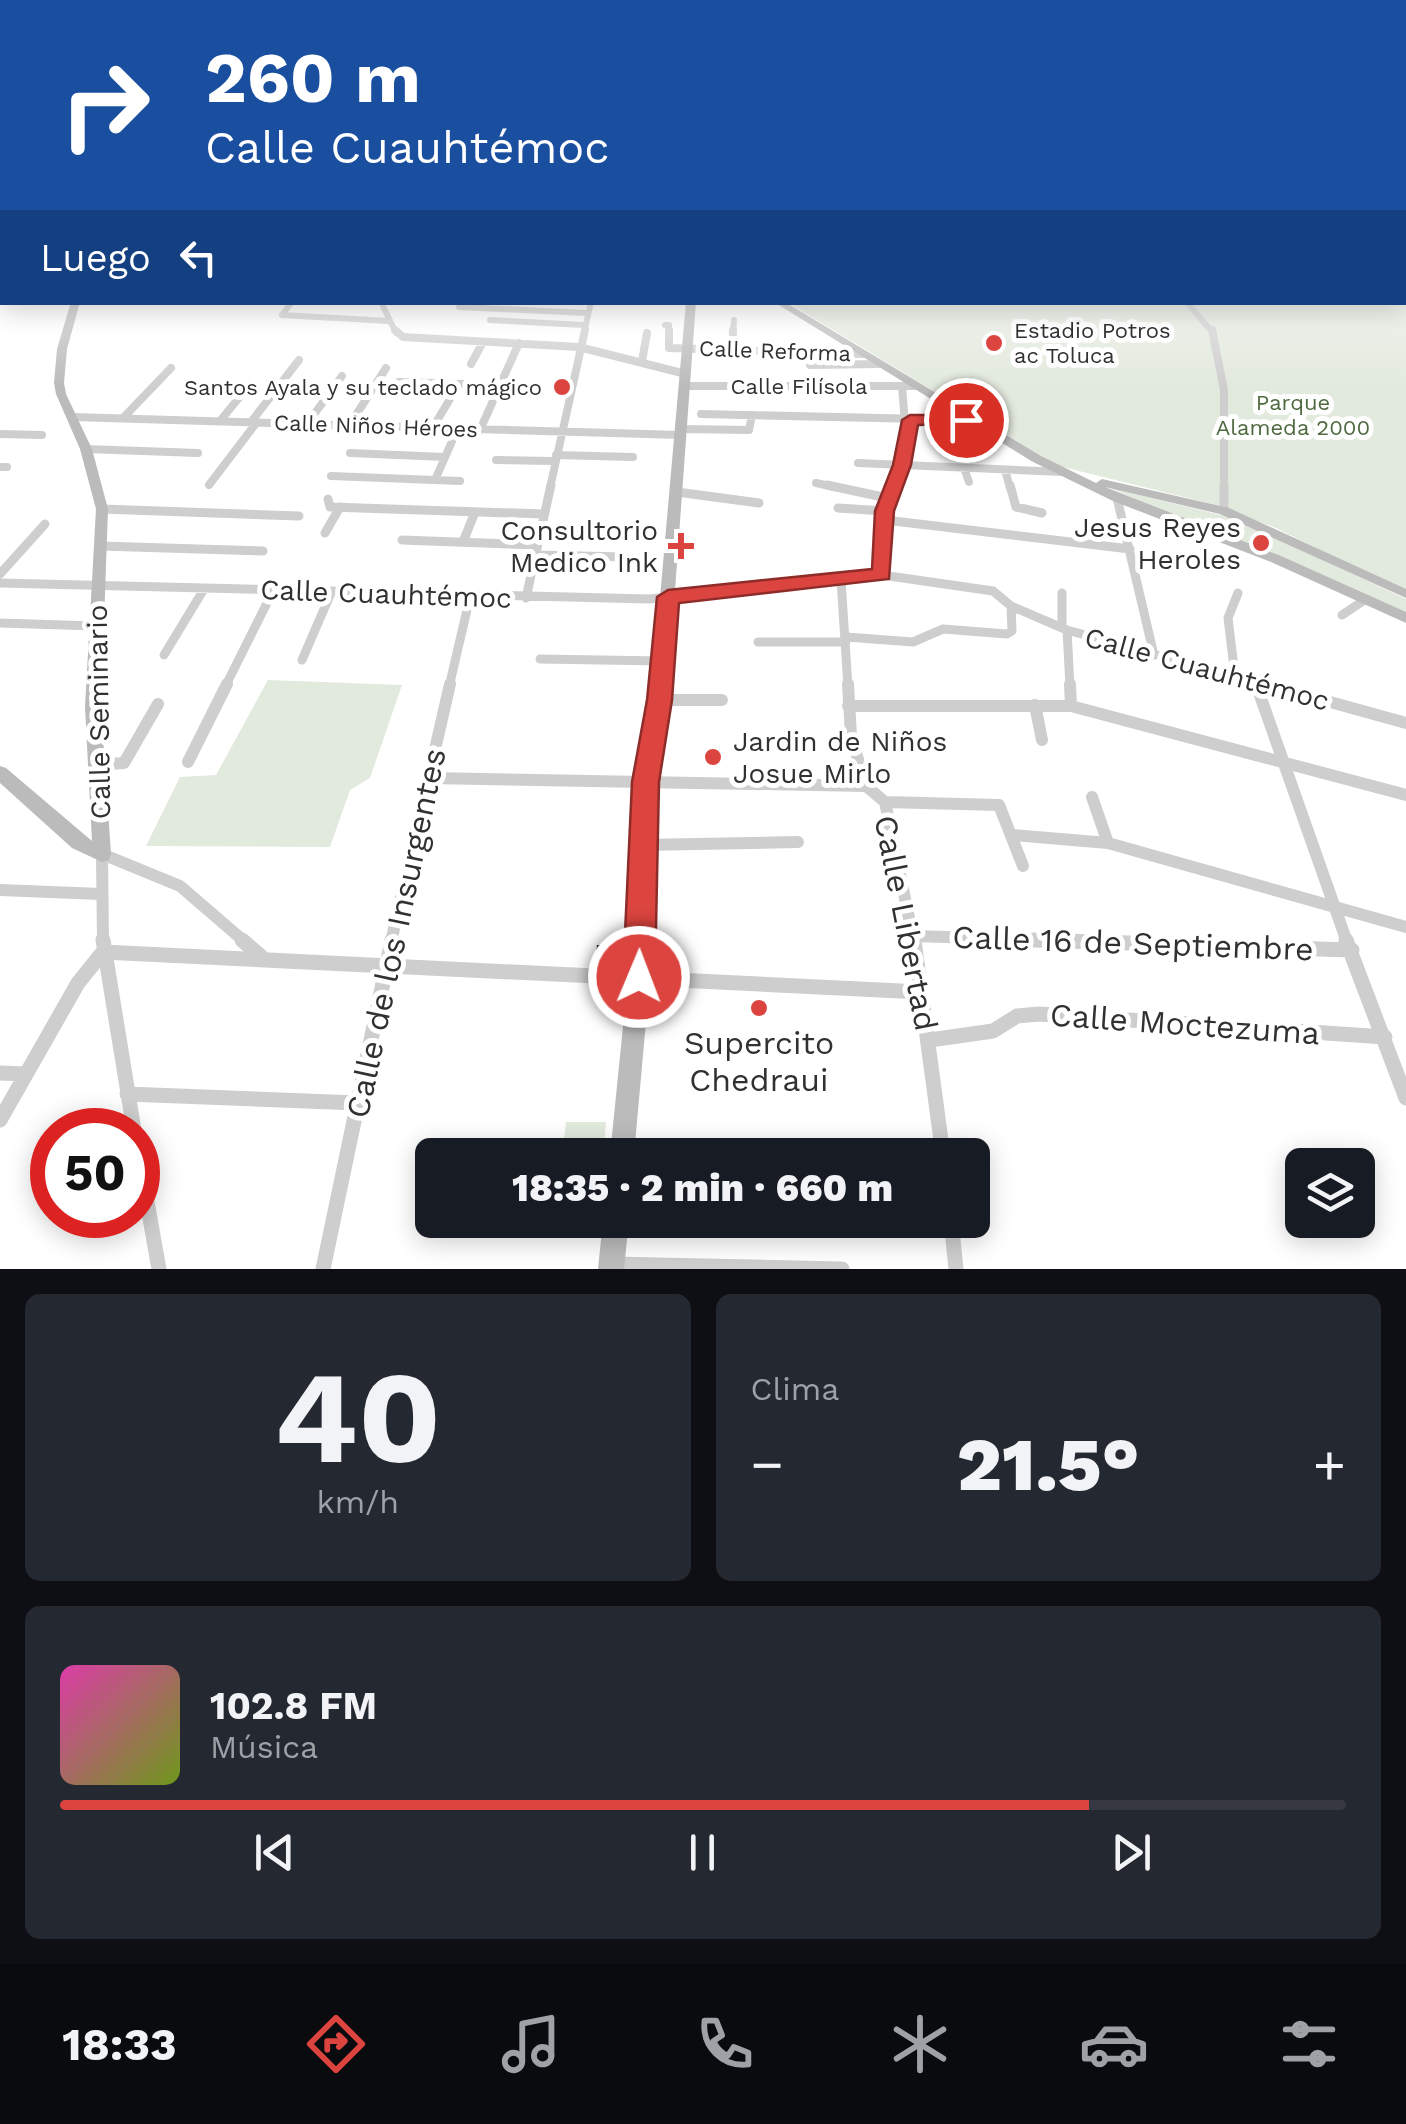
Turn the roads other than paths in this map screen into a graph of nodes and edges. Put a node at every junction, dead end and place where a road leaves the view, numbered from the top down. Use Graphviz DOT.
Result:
graph roads {
  1 [pos="75,305"];
  2 [pos="290,305"];
  3 [pos="382,305"];
  4 [pos="560,305"];
  5 [pos="590,305"];
  6 [pos="691,305"];
  7 [pos="783,305"];
  8 [pos="1190,305"];
  9 [pos="459,307"];
  10 [pos="558,312"];
  11 [pos="587,313"];
  12 [pos="389,320"];
  13 [pos="490,320"];
  14 [pos="734,320"];
  15 [pos="584,325"];
  16 [pos="667,325"];
  17 [pos="647,333"];
  18 [pos="483,342"];
  19 [pos="519,344"];
  20 [pos="579,347"];
  21 [pos="688,348"];
  22 [pos="732,350"];
  23 [pos="863,354"];
  24 [pos="299,360"];
  25 [pos="642,361"];
  26 [pos="471,364"];
  27 [pos="879,364"];
  28 [pos="810,365"];
  29 [pos="172,368"];
  30 [pos="386,368"];
  31 [pos="342,376"];
  32 [pos="686,380"];
  33 [pos="251,382"];
  34 [pos="398,382"];
  35 [pos="500,385"];
  36 [pos="908,386"];
  37 [pos="403,391"];
  38 [pos="701,414"];
  39 [pos="752,416"];
  40 [pos="72,417"];
  41 [pos="123,418"];
  42 [pos="910,420"];
  43 [pos="966,420"];
  44 [pos="220,421"];
  45 [pos="254,422"];
  46 [pos="307,424"];
  47 [pos="349,426"];
  48 [pos="432,429"];
  49 [pos="457,430"];
  50 [pos="480,430"];
  51 [pos="561,432"];
  52 [pos="681,432"];
  53 [pos="0,434"];
  54 [pos="42,435"];
  55 [pos="86,450"];
  56 [pos="198,453"];
  57 [pos="350,453"];
  58 [pos="444,457"];
  59 [pos="555,458"];
  60 [pos="633,458"];
  61 [pos="496,460"];
  62 [pos="858,463"];
  63 [pos="902,465"];
  64 [pos="964,468"];
  65 [pos="1005,470"];
  66 [pos="1063,472"];
  67 [pos="331,476"];
  68 [pos="434,480"];
  69 [pos="460,481"];
  70 [pos="969,482"];
  71 [pos="816,483"];
  72 [pos="1086,483"];
  73 [pos="209,484"];
  74 [pos="677,492"];
  75 [pos="328,498"];
  76 [pos="892,498"];
  77 [pos="1117,498"];
  78 [pos="759,503"];
  79 [pos="340,507"];
  80 [pos="838,508"];
  81 [pos="102,509"];
  82 [pos="1224,510"];
  83 [pos="475,512"];
  84 [pos="1042,513"];
  85 [pos="544,514"];
  86 [pos="300,516"];
  87 [pos="885,516"];
  88 [pos="45,524"];
  89 [pos="325,532"];
  90 [pos="402,540"];
  91 [pos="463,542"];
  92 [pos="100,546"];
  93 [pos="1130,549"];
  94 [pos="536,550"];
  95 [pos="263,552"];
  96 [pos="626,557"];
  97 [pos="0,574"];
  98 [pos="882,575"];
  99 [pos="841,580"];
  100 [pos="0,582"];
  101 [pos="98,585"];
  102 [pos="204,589"];
  103 [pos="273,591"];
  104 [pos="330,593"];
  105 [pos="1062,593"];
  106 [pos="1238,594"];
  107 [pos="1406,594"];
  108 [pos="470,596"];
  109 [pos="668,597"];
  110 [pos="526,598"];
  111 [pos="1366,599"];
  112 [pos="1011,606"];
  113 [pos="1342,615"];
  114 [pos="1406,618"];
  115 [pos="0,623"];
  116 [pos="95,626"];
  117 [pos="1064,629"];
  118 [pos="846,639"];
  119 [pos="758,642"];
  120 [pos="164,655"];
  121 [pos="1154,655"];
  122 [pos="540,659"];
  123 [pos="302,660"];
  124 [pos="662,661"];
  125 [pos="1234,676"];
  126 [pos="1256,684"];
  127 [pos="660,700"];
  128 [pos="722,700"];
  129 [pos="158,704"];
  130 [pos="1035,705"];
  131 [pos="848,706"];
  132 [pos="1071,706"];
  133 [pos="1406,723"];
  134 [pos="1042,740"];
  135 [pos="188,762"];
  136 [pos="1284,765"];
  137 [pos="98,766"];
  138 [pos="0,773"];
  139 [pos="430,778"];
  140 [pos="646,782"];
  141 [pos="866,786"];
  142 [pos="1406,795"];
  143 [pos="1092,797"];
  144 [pos="885,802"];
  145 [pos="1014,834"];
  146 [pos="798,842"];
  147 [pos="1108,843"];
  148 [pos="642,845"];
  149 [pos="102,854"];
  150 [pos="1022,866"];
  151 [pos="0,890"];
  152 [pos="102,894"];
  153 [pos="1332,905"];
  154 [pos="1406,927"];
  155 [pos="913,936"];
  156 [pos="1352,950"];
  157 [pos="103,952"];
  158 [pos="266,960"];
  159 [pos="386,964"];
  160 [pos="639,977"];
  161 [pos="922,992"];
  162 [pos="1385,1037"];
  163 [pos="930,1040"];
  164 [pos="0,1073"];
  165 [pos="26,1074"];
  166 [pos="127,1094"];
  167 [pos="1406,1098"];
  168 [pos="358,1103"];
  169 [pos="130,1108"];
  170 [pos="0,1120"];
  171 [pos="624,1138"];
  172 [pos="941,1138"];
  173 [pos="153,1238"];
  174 [pos="614,1238"];
  175 [pos="952,1238"];
  176 [pos="612,1267"];
  177 [pos="159,1269"];
  178 [pos="323,1269"];
  179 [pos="842,1269"];
  180 [pos="956,1269"];
  1 -- 40 [label="main road, Calle Seminario"];
  2 -- 12 [label="street"];
  3 -- 12 [label="street"];
  4 -- 10 [label="street"];
  5 -- 11 [label="street"];
  6 -- 21 [label="main road"];
  7 -- 23 [label="main road"];
  8 -- 82 [label="street"];
  9 -- 10 [label="street"];
  10 -- 11 [label="street"];
  11 -- 15 [label="street"];
  12 -- 18 [label="street, Calle Filísola"];
  13 -- 15 [label="street"];
  14 -- 22 [label="street"];
  15 -- 20 [label="street"];
  16 -- 21 [label="street, Calle Reforma"];
  17 -- 25 [label="street"];
  18 -- 19 [label="street, Calle Filísola"];
  18 -- 26 [label="street"];
  19 -- 20 [label="street, Calle Filísola"];
  19 -- 35 [label="street"];
  20 -- 25 [label="street, Calle Filísola"];
  20 -- 51 [label="street"];
  21 -- 22 [label="street, Calle Reforma"];
  21 -- 32 [label="main road"];
  22 -- 23 [label="street, Calle Reforma"];
  23 -- 27 [label="main road"];
  24 -- 45 [label="street"];
  25 -- 32 [label="street, Calle Filísola"];
  27 -- 28 [label="street"];
  27 -- 36 [label="main road"];
  29 -- 41 [label="street"];
  30 -- 47 [label="street"];
  31 -- 46 [label="street"];
  32 -- 36 [label="street, Calle Filísola"];
  32 -- 52 [label="main road"];
  33 -- 44 [label="street"];
  34 -- 35 [label="street"];
  35 -- 50 [label="street"];
  36 -- 42 [label="street"];
  36 -- 43 [label="main road"];
  37 -- 48 [label="street"];
  38 -- 39 [label="street"];
  39 -- 42 [label="street"];
  39 -- 52 [label="street, Calle Niños Héroes"];
  40 -- 41 [label="street, Calle Niños Héroes"];
  40 -- 55 [label="main road, Calle Seminario"];
  41 -- 44 [label="street, Calle Niños Héroes"];
  42 -- 43 [label="street"];
  42 -- 63 [label="street"];
  43 -- 66 [label="main road"];
  44 -- 45 [label="street, Calle Niños Héroes"];
  45 -- 46 [label="street, Calle Niños Héroes"];
  45 -- 73 [label="street"];
  46 -- 47 [label="street, Calle Niños Héroes"];
  47 -- 48 [label="street, Calle Niños Héroes"];
  48 -- 49 [label="street, Calle Niños Héroes"];
  49 -- 50 [label="street, Calle Niños Héroes"];
  49 -- 58 [label="street"];
  50 -- 51 [label="street, Calle Niños Héroes"];
  51 -- 52 [label="street, Calle Niños Héroes"];
  51 -- 59 [label="street"];
  52 -- 74 [label="main road"];
  53 -- 54 [label="street"];
  55 -- 56 [label="street"];
  55 -- 81 [label="main road, Calle Seminario"];
  57 -- 58 [label="street"];
  58 -- 68 [label="street"];
  59 -- 60 [label="street"];
  59 -- 61 [label="street"];
  59 -- 85 [label="street"];
  62 -- 63 [label="street"];
  63 -- 64 [label="street"];
  63 -- 76 [label="street"];
  64 -- 65 [label="street"];
  64 -- 70 [label="street"];
  65 -- 66 [label="street"];
  65 -- 84 [label="street"];
  66 -- 72 [label="main road"];
  67 -- 68 [label="street"];
  68 -- 69 [label="street"];
  71 -- 76 [label="street"];
  72 -- 77 [label="main road"];
  72 -- 82 [label="main road"];
  74 -- 78 [label="street"];
  74 -- 109 [label="main road"];
  75 -- 79 [label="street"];
  76 -- 87 [label="street"];
  77 -- 93 [label="street"];
  77 -- 111 [label="main road"];
  79 -- 83 [label="street"];
  79 -- 89 [label="street"];
  80 -- 87 [label="street"];
  81 -- 86 [label="street"];
  81 -- 92 [label="main road, Calle Seminario"];
  82 -- 107 [label="main road"];
  83 -- 85 [label="street"];
  83 -- 91 [label="street"];
  85 -- 94 [label="street"];
  87 -- 93 [label="street"];
  87 -- 98 [label="street"];
  88 -- 97 [label="street"];
  90 -- 91 [label="street"];
  91 -- 94 [label="street"];
  92 -- 95 [label="street"];
  92 -- 101 [label="main road, Calle Seminario"];
  93 -- 121 [label="street"];
  94 -- 96 [label="street"];
  94 -- 110 [label="street"];
  98 -- 99 [label="street, Calle Cuauhtémoc"];
  98 -- 112 [label="street, Calle Cuauhtémoc"];
  99 -- 109 [label="street, Calle Cuauhtémoc"];
  99 -- 118 [label="street, Calle Libertad"];
  100 -- 101 [label="street, Calle Cuauhtémoc"];
  101 -- 102 [label="street, Calle Cuauhtémoc"];
  101 -- 116 [label="main road, Calle Seminario"];
  102 -- 103 [label="street, Calle Cuauhtémoc"];
  102 -- 120 [label="street"];
  103 -- 104 [label="street, Calle Cuauhtémoc"];
  103 -- 135 [label="street"];
  104 -- 108 [label="street, Calle Cuauhtémoc"];
  104 -- 123 [label="street"];
  105 -- 117 [label="street"];
  106 -- 125 [label="street"];
  108 -- 110 [label="street, Calle Cuauhtémoc"];
  108 -- 139 [label="street, Calle de los Insurgentes"];
  109 -- 110 [label="street, Calle Cuauhtémoc"];
  109 -- 124 [label="main road"];
  111 -- 113 [label="street"];
  111 -- 114 [label="main road"];
  112 -- 117 [label="street, Calle Cuauhtémoc"];
  112 -- 118 [label="street"];
  115 -- 116 [label="street"];
  116 -- 137 [label="main road, Calle Seminario"];
  117 -- 121 [label="street, Calle Cuauhtémoc"];
  117 -- 132 [label="street"];
  118 -- 119 [label="street"];
  118 -- 131 [label="street, Calle Libertad"];
  121 -- 125 [label="street, Calle Cuauhtémoc"];
  122 -- 124 [label="street"];
  124 -- 127 [label="main road"];
  125 -- 126 [label="street, Calle Cuauhtémoc"];
  126 -- 133 [label="street, Calle Cuauhtémoc"];
  126 -- 136 [label="street"];
  127 -- 128 [label="street"];
  127 -- 140 [label="main road"];
  129 -- 137 [label="street"];
  130 -- 131 [label="street"];
  130 -- 132 [label="street"];
  130 -- 134 [label="street"];
  131 -- 141 [label="street, Calle Libertad"];
  132 -- 136 [label="street"];
  136 -- 142 [label="street"];
  136 -- 153 [label="street"];
  137 -- 149 [label="main road, Calle Seminario"];
  138 -- 149 [label="main road"];
  139 -- 140 [label="street"];
  139 -- 159 [label="street, Calle de los Insurgentes"];
  140 -- 141 [label="street"];
  140 -- 148 [label="main road"];
  141 -- 144 [label="street, Calle Libertad"];
  143 -- 147 [label="street"];
  144 -- 145 [label="street"];
  144 -- 155 [label="street, Calle Libertad"];
  145 -- 147 [label="street"];
  145 -- 150 [label="street"];
  146 -- 148 [label="street"];
  147 -- 153 [label="street"];
  148 -- 160 [label="main road"];
  149 -- 152 [label="street, Calle Seminario"];
  149 -- 158 [label="street"];
  151 -- 152 [label="street"];
  152 -- 157 [label="street, Calle Seminario"];
  153 -- 154 [label="street"];
  153 -- 156 [label="street"];
  155 -- 156 [label="street, Calle 16 de Septiembre"];
  155 -- 161 [label="street, Calle Libertad"];
  156 -- 162 [label="street"];
  157 -- 158 [label="street"];
  157 -- 165 [label="street"];
  157 -- 166 [label="street, Calle Seminario"];
  158 -- 159 [label="street"];
  159 -- 160 [label="street"];
  159 -- 168 [label="street, Calle de los Insurgentes"];
  160 -- 161 [label="street"];
  160 -- 171 [label="main road"];
  161 -- 163 [label="street, Calle Libertad"];
  162 -- 163 [label="street, Calle Moctezuma"];
  162 -- 167 [label="street"];
  163 -- 172 [label="street, Calle Libertad"];
  164 -- 165 [label="street"];
  165 -- 170 [label="street"];
  166 -- 168 [label="street"];
  166 -- 169 [label="street, Calle Seminario"];
  168 -- 178 [label="street, Calle de los Insurgentes"];
  173 -- 177 [label="street"];
  174 -- 176 [label="main road"];
  175 -- 180 [label="street"];
  176 -- 179 [label="street"];
}
